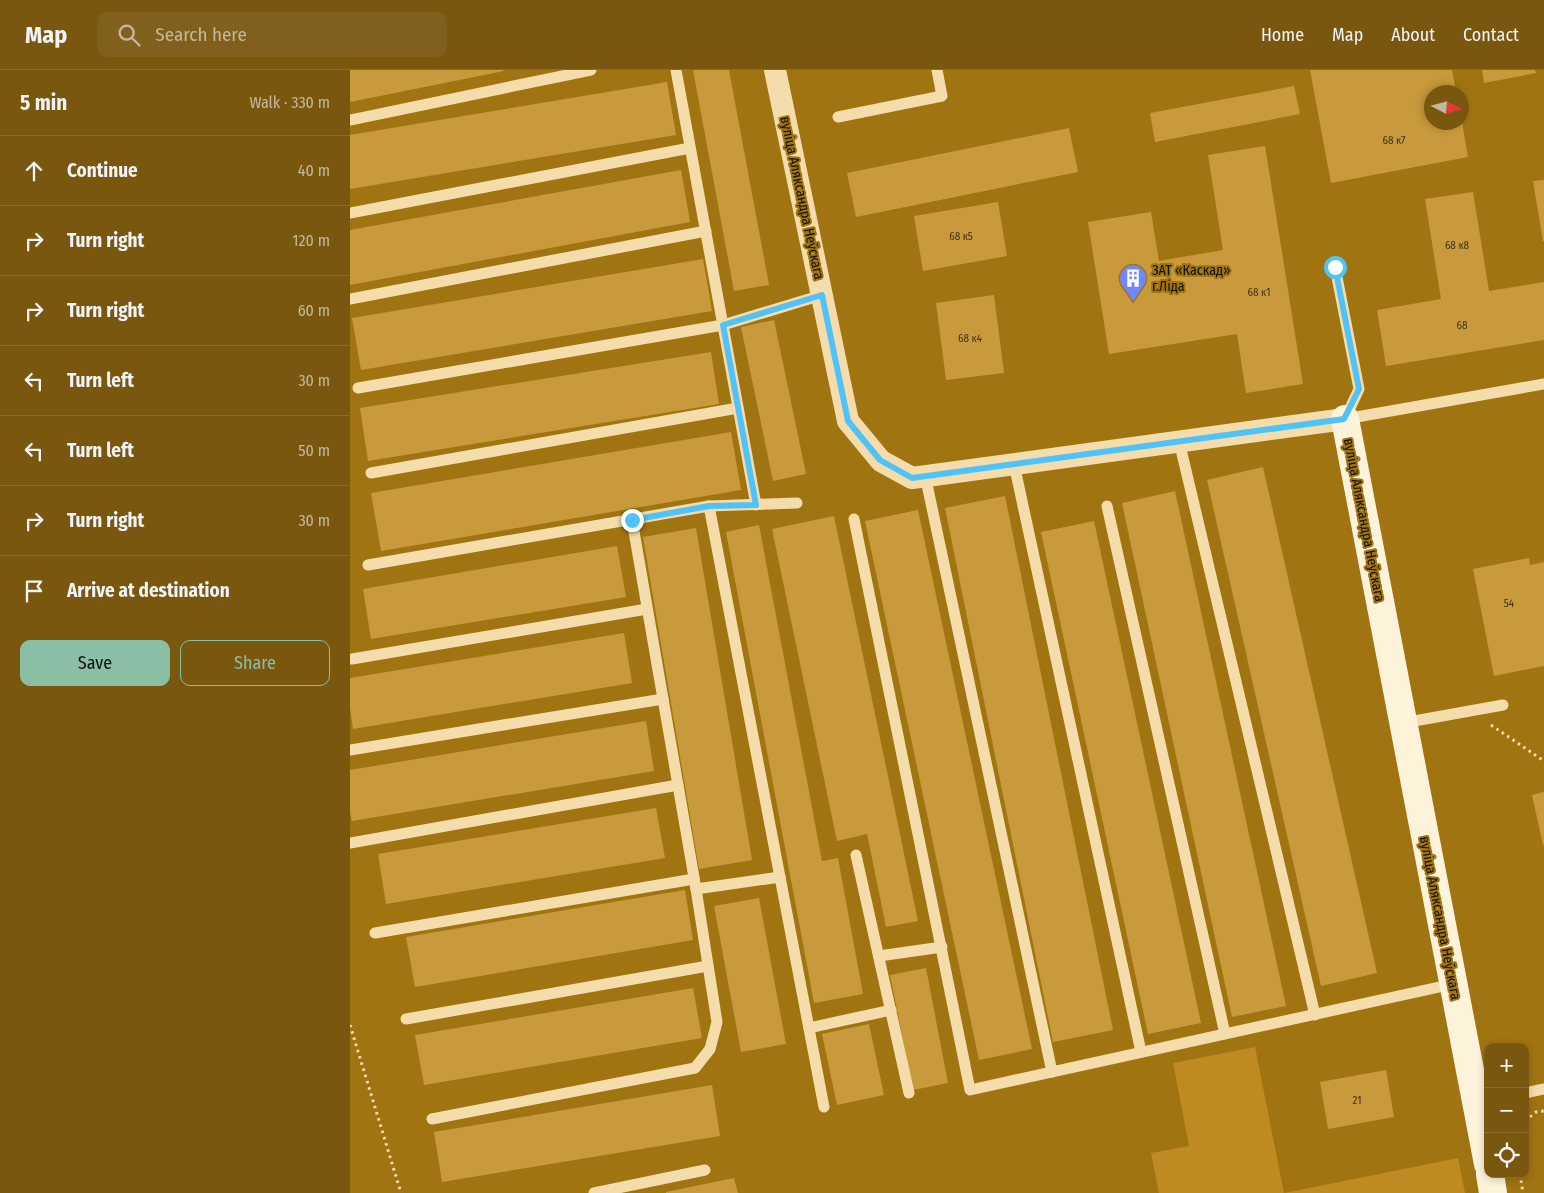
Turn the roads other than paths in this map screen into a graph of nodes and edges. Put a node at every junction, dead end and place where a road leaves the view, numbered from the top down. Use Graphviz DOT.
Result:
graph roads {
  1 [pos="591,70"];
  2 [pos="676,70"];
  3 [pos="775,70"];
  4 [pos="937,70"];
  5 [pos="838,117"];
  6 [pos="350,120"];
  7 [pos="690,148"];
  8 [pos="350,213"];
  9 [pos="706,231"];
  10 [pos="1335,267"];
  11 [pos="822,295"];
  12 [pos="350,299"];
  13 [pos="723,325"];
  14 [pos="1544,384"];
  15 [pos="358,388"];
  16 [pos="738,408"];
  17 [pos="1344,419"];
  18 [pos="1178,442"];
  19 [pos="1014,464"];
  20 [pos="371,473"];
  21 [pos="925,476"];
  22 [pos="797,503"];
  23 [pos="756,505"];
  24 [pos="709,506"];
  25 [pos="1107,506"];
  26 [pos="854,519"];
  27 [pos="632,520"];
  28 [pos="368,565"];
  29 [pos="647,609"];
  30 [pos="352,659"];
  31 [pos="663,699"];
  32 [pos="1503,705"];
  33 [pos="1403,723"];
  34 [pos="350,750"];
  35 [pos="678,785"];
  36 [pos="350,843"];
  37 [pos="856,856"];
  38 [pos="780,876"];
  39 [pos="695,884"];
  40 [pos="375,933"];
  41 [pos="942,947"];
  42 [pos="879,956"];
  43 [pos="708,966"];
  44 [pos="1453,984"];
  45 [pos="891,1010"];
  46 [pos="1315,1014"];
  47 [pos="406,1019"];
  48 [pos="809,1028"];
  49 [pos="1225,1034"];
  50 [pos="1141,1052"];
  51 [pos="1052,1072"];
  52 [pos="1544,1089"];
  53 [pos="1529,1092"];
  54 [pos="909,1093"];
  55 [pos="1482,1101"];
  56 [pos="824,1107"];
  57 [pos="432,1119"];
  58 [pos="1485,1133"];
  59 [pos="704,1170"];
  60 [pos="1491,1178"];
  61 [pos="594,1193"];
  62 [pos="1493,1193"];
  1 -- 6 [label="lane"];
  2 -- 7 [label="lane"];
  3 -- 11 [label="street, вуліца Аляксандра Неўскага"];
  4 -- 5 [label="lane"];
  7 -- 8 [label="lane"];
  7 -- 9 [label="lane"];
  9 -- 12 [label="lane"];
  9 -- 13 [label="lane"];
  10 -- 17 [label="lane"];
  11 -- 13 [label="lane"];
  11 -- 21 [label="street, вуліца Аляксандра Неўскага"];
  13 -- 15 [label="lane"];
  13 -- 16 [label="lane"];
  14 -- 17 [label="lane"];
  16 -- 20 [label="lane"];
  16 -- 23 [label="lane"];
  17 -- 18 [label="street, вуліца Аляксандра Неўскага"];
  17 -- 33 [label="street, вуліца Аляксандра Неўскага"];
  18 -- 19 [label="street, вуліца Аляксандра Неўскага"];
  18 -- 46 [label="lane"];
  19 -- 21 [label="street, вуліца Аляксандра Неўскага"];
  19 -- 50 [label="lane"];
  21 -- 51 [label="lane"];
  22 -- 23 [label="lane"];
  23 -- 24 [label="lane"];
  24 -- 27 [label="lane"];
  24 -- 38 [label="lane"];
  25 -- 49 [label="lane"];
  26 -- 41 [label="lane"];
  27 -- 28 [label="lane"];
  27 -- 29 [label="lane"];
  29 -- 30 [label="lane"];
  29 -- 31 [label="lane"];
  31 -- 34 [label="lane"];
  31 -- 35 [label="lane"];
  32 -- 33 [label="lane"];
  33 -- 44 [label="street, вуліца Аляксандра Неўскага"];
  35 -- 36 [label="lane"];
  35 -- 39 [label="lane"];
  37 -- 42 [label="lane"];
  38 -- 39 [label="lane"];
  38 -- 48 [label="lane"];
  39 -- 40 [label="lane"];
  39 -- 43 [label="lane"];
  41 -- 42 [label="lane"];
  41 -- 51 [label="lane"];
  42 -- 45 [label="lane"];
  43 -- 47 [label="lane"];
  43 -- 57 [label="lane"];
  44 -- 46 [label="lane"];
  44 -- 55 [label="street, вуліца Аляксандра Неўскага"];
  45 -- 48 [label="lane"];
  45 -- 54 [label="lane"];
  46 -- 49 [label="lane"];
  48 -- 56 [label="lane"];
  49 -- 50 [label="lane"];
  50 -- 51 [label="lane"];
  52 -- 53 [label="lane"];
  55 -- 58 [label="street, вуліца Аляксандра Неўскага"];
  59 -- 61 [label="lane"];
  60 -- 62 [label="street"];
}
